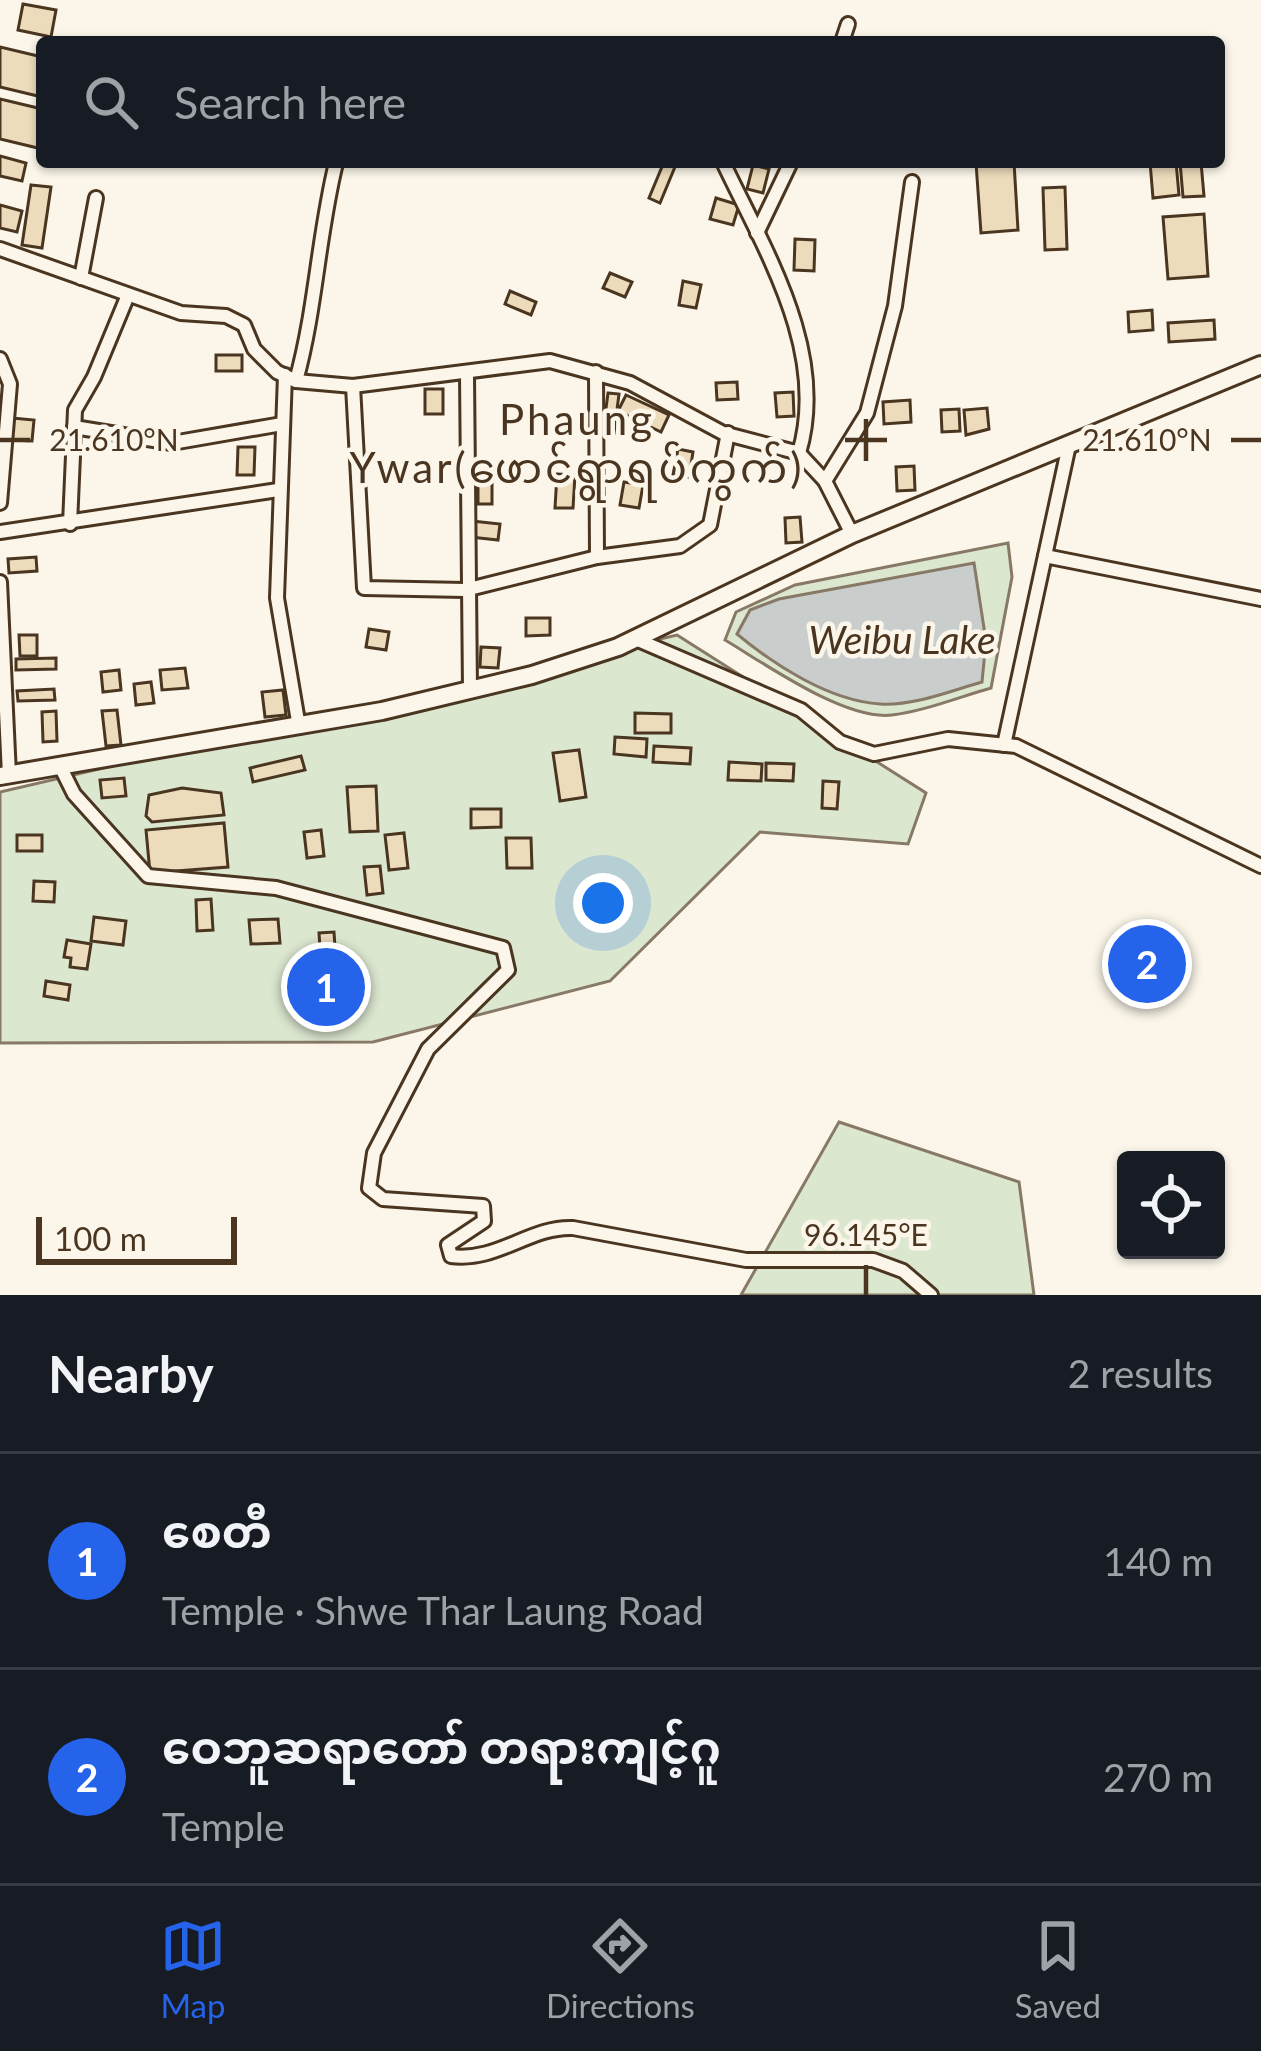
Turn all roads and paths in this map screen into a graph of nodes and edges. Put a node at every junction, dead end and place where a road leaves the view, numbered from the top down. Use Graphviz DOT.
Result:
graph roads {
  1 [pos="848,24"];
  2 [pos="844,36"];
  3 [pos="335,168"];
  4 [pos="726,168"];
  5 [pos="788,168"];
  6 [pos="912,182"];
  7 [pos="96,198"];
  8 [pos="757,233"];
  9 [pos="0,249"];
  10 [pos="81,278"];
  11 [pos="128,295"];
  12 [pos="0,359"];
  13 [pos="1261,365"];
  14 [pos="596,372"];
  15 [pos="467,374"];
  16 [pos="291,378"];
  17 [pos="353,386"];
  18 [pos="282,424"];
  19 [pos="74,427"];
  20 [pos="728,434"];
  21 [pos="1069,445"];
  22 [pos="799,453"];
  23 [pos="824,481"];
  24 [pos="278,490"];
  25 [pos="0,503"];
  26 [pos="70,524"];
  27 [pos="0,532"];
  28 [pos="852,534"];
  29 [pos="1045,556"];
  30 [pos="597,557"];
  31 [pos="0,582"];
  32 [pos="465,590"];
  33 [pos="1261,599"];
  34 [pos="638,640"];
  35 [pos="470,690"];
  36 [pos="299,727"];
  37 [pos="1004,745"];
  38 [pos="61,766"];
  39 [pos="4,775"];
  40 [pos="1261,866"];
  41 [pos="931,1295"];
  1 -- 2 [label="street"];
  3 -- 16 [label="street"];
  4 -- 8 [label="street"];
  5 -- 8 [label="street"];
  6 -- 23 [label="street"];
  7 -- 10 [label="street"];
  8 -- 22 [label="street"];
  9 -- 10 [label="street"];
  10 -- 11 [label="street"];
  11 -- 16 [label="street"];
  11 -- 19 [label="street"];
  12 -- 25 [label="street"];
  13 -- 21 [label="main road"];
  14 -- 15 [label="street"];
  14 -- 20 [label="street"];
  14 -- 30 [label="street"];
  15 -- 17 [label="street"];
  15 -- 32 [label="street"];
  16 -- 17 [label="street"];
  16 -- 18 [label="street"];
  17 -- 32 [label="street"];
  18 -- 19 [label="street"];
  18 -- 24 [label="street"];
  19 -- 26 [label="street"];
  20 -- 22 [label="street"];
  20 -- 30 [label="street"];
  21 -- 28 [label="main road"];
  21 -- 29 [label="street"];
  22 -- 23 [label="street"];
  23 -- 28 [label="street"];
  24 -- 26 [label="street"];
  24 -- 36 [label="street"];
  26 -- 27 [label="street"];
  28 -- 34 [label="main road"];
  29 -- 33 [label="street"];
  29 -- 37 [label="street"];
  30 -- 32 [label="street"];
  31 -- 39 [label="street"];
  32 -- 35 [label="street"];
  34 -- 35 [label="main road"];
  34 -- 37 [label="street"];
  35 -- 36 [label="main road"];
  36 -- 38 [label="main road"];
  37 -- 40 [label="street"];
  38 -- 39 [label="main road"];
  38 -- 41 [label="street"];
}
